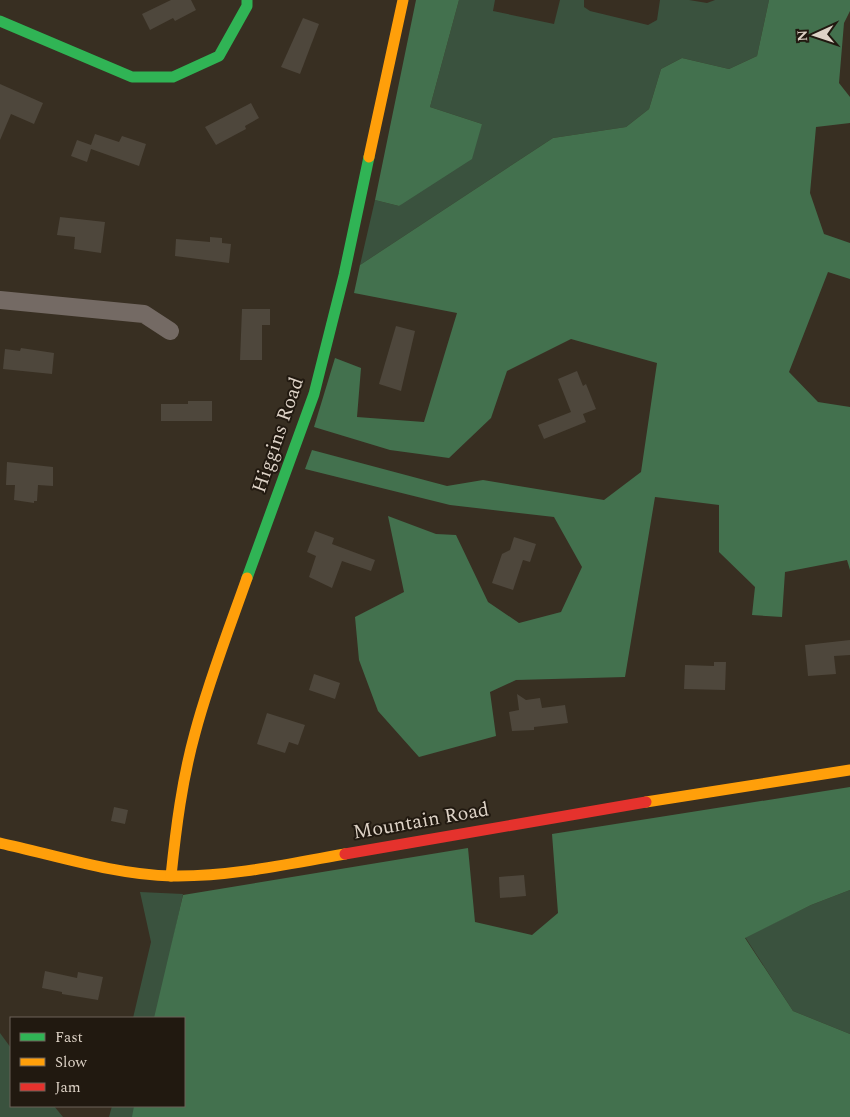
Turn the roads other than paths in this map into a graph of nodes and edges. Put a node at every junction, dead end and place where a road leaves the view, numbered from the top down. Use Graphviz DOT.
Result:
graph roads {
  1 [pos="248,0"];
  2 [pos="403,0"];
  3 [pos="0,21"];
  4 [pos="0,300"];
  5 [pos="170,331"];
  6 [pos="850,770"];
  7 [pos="0,843"];
  8 [pos="171,876"];
  1 -- 3 [label="street"];
  2 -- 8 [label="street, Higgins Road"];
  4 -- 5 [label="street"];
  6 -- 8 [label="street, Mountain Road"];
  7 -- 8 [label="street, Mountain Road"];
}
